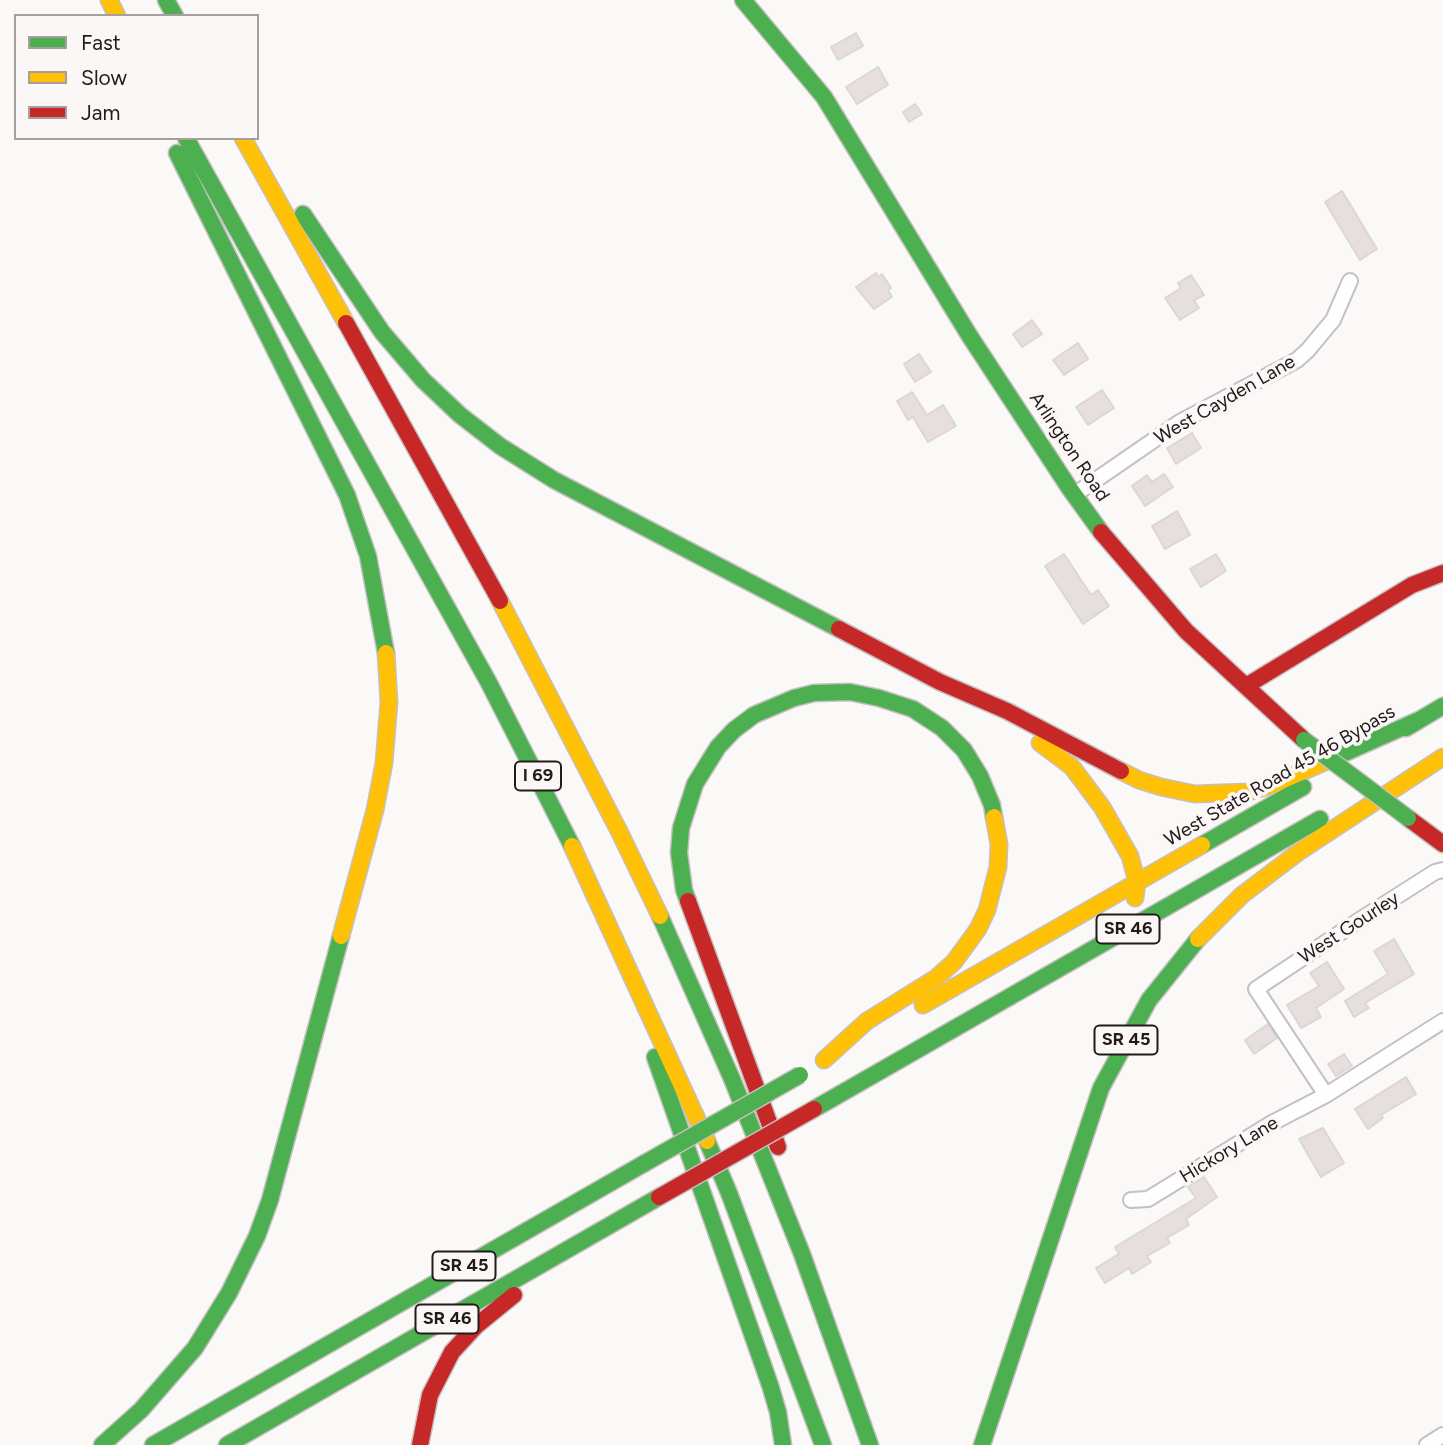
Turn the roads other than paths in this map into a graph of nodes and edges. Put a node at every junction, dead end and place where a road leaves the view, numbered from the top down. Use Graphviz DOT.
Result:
graph roads {
  1 [pos="743,0"];
  2 [pos="171,140"];
  3 [pos="187,140"];
  4 [pos="244,140"];
  5 [pos="256,140"];
  6 [pos="1350,281"];
  7 [pos="1074,495"];
  8 [pos="1443,573"];
  9 [pos="940,682"];
  10 [pos="1246,686"];
  11 [pos="1443,706"];
  12 [pos="1419,720"];
  13 [pos="1443,749"];
  14 [pos="1443,757"];
  15 [pos="1443,844"];
  16 [pos="1443,870"];
  17 [pos="1137,881"];
  18 [pos="1098,946"];
  19 [pos="622,948"];
  20 [pos="1443,1021"];
  21 [pos="824,1060"];
  22 [pos="1326,1095"];
  23 [pos="1131,1200"];
  24 [pos="634,1212"];
  25 [pos="830,1330"];
  26 [pos="283,1370"];
  27 [pos="263,1433"];
  28 [pos="1443,1435"];
  29 [pos="102,1445"];
  30 [pos="153,1445"];
  31 [pos="227,1445"];
  32 [pos="420,1445"];
  33 [pos="783,1445"];
  34 [pos="823,1445"];
  35 [pos="870,1445"];
  36 [pos="982,1445"];
  37 [pos="1427,1445"];
  1 -- 7 [label="main road, Arlington Road"];
  2 -- 29 [label="main road"];
  3 -- 19 [label="main road, I 69"];
  4 -- 25 [label="main road, I 69"];
  5 -- 9 [label="main road"];
  6 -- 7 [label="street, West Cayden Lane"];
  7 -- 10 [label="main road, Arlington Road"];
  8 -- 10 [label="main road"];
  9 -- 12 [label="main road"];
  9 -- 17 [label="main road"];
  10 -- 15 [label="main road, Arlington Road, bridge"];
  11 -- 12 [label="main road, West State Road 45 46 Bypass / SR 45"];
  12 -- 17 [label="main road, West State Road 45 46 Bypass / SR 45"];
  13 -- 18 [label="main road, SR 46"];
  14 -- 36 [label="main road, SR 45"];
  16 -- 22 [label="street, West Gourley"];
  17 -- 18 [label="main road"];
  17 -- 21 [label="main road, SR 45"];
  18 -- 24 [label="main road, SR 46, bridge"];
  19 -- 33 [label="main road"];
  19 -- 34 [label="main road, I 69"];
  20 -- 22 [label="street, Hickory Lane"];
  21 -- 25 [label="main road"];
  21 -- 26 [label="main road, SR 45, bridge"];
  22 -- 23 [label="street, Hickory Lane"];
  24 -- 27 [label="main road, SR 46"];
  24 -- 32 [label="main road"];
  25 -- 35 [label="main road, I 69"];
  26 -- 27 [label="main road"];
  26 -- 30 [label="main road"];
  27 -- 31 [label="main road, SR 46"];
  28 -- 37 [label="street"];
}
